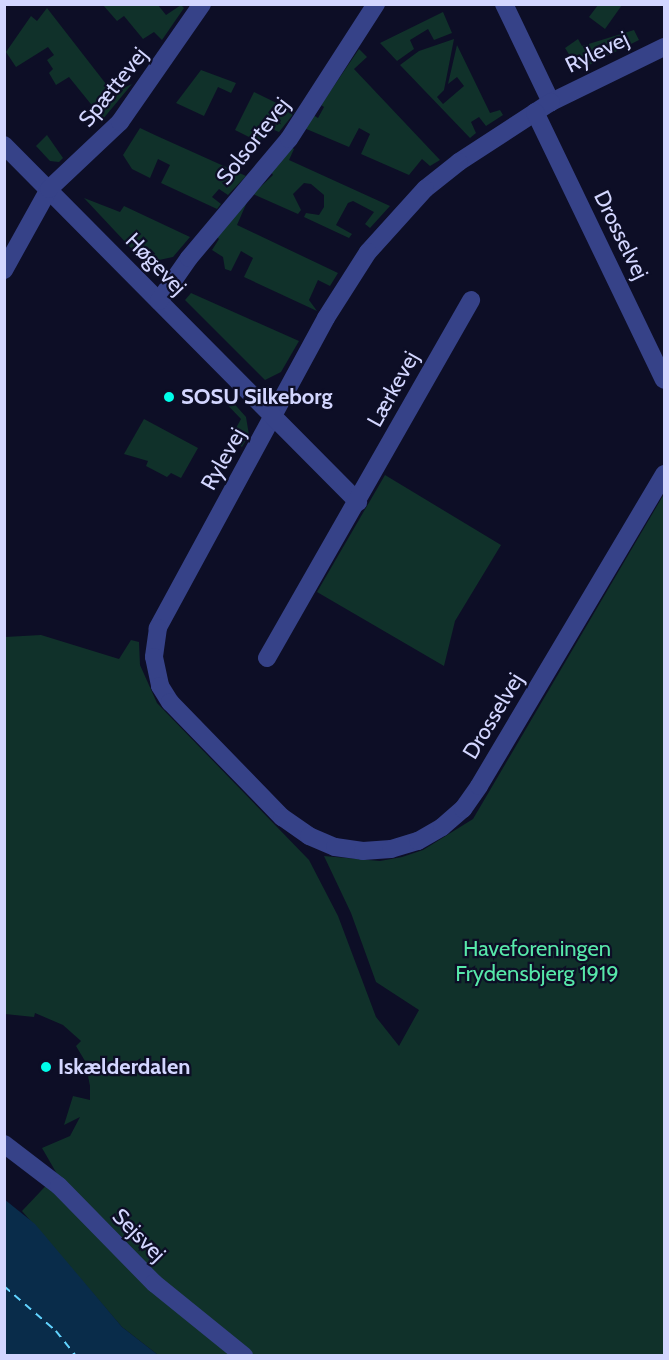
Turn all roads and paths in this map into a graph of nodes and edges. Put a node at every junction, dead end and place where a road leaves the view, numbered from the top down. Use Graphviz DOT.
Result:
graph roads {
  1 [pos="202,4"];
  2 [pos="376,4"];
  3 [pos="504,4"];
  4 [pos="664,47"];
  5 [pos="551,102"];
  6 [pos="534,112"];
  7 [pos="4,145"];
  8 [pos="49,189"];
  9 [pos="4,270"];
  10 [pos="471,300"];
  11 [pos="159,301"];
  12 [pos="664,380"];
  13 [pos="273,417"];
  14 [pos="664,474"];
  15 [pos="358,502"];
  16 [pos="267,658"];
  17 [pos="282,817"];
  18 [pos="4,1144"];
  19 [pos="244,1356"];
  1 -- 8 [label="street, Spættevej"];
  2 -- 11 [label="street, Solsortevej"];
  3 -- 5 [label="street, Rylevej"];
  4 -- 5 [label="street, Rylevej"];
  5 -- 6 [label="street, Rylevej"];
  6 -- 12 [label="street, Drosselvej"];
  6 -- 13 [label="street, Rylevej"];
  7 -- 8 [label="street, Høgevej"];
  8 -- 9 [label="street, Spættevej"];
  8 -- 11 [label="street, Høgevej"];
  10 -- 15 [label="street, Lærkevej"];
  11 -- 13 [label="street, Høgevej"];
  13 -- 15 [label="street"];
  13 -- 17 [label="street, Rylevej"];
  14 -- 17 [label="street, Drosselvej"];
  15 -- 16 [label="street, Lærkevej"];
  18 -- 19 [label="street, Sejsvej"];
}
